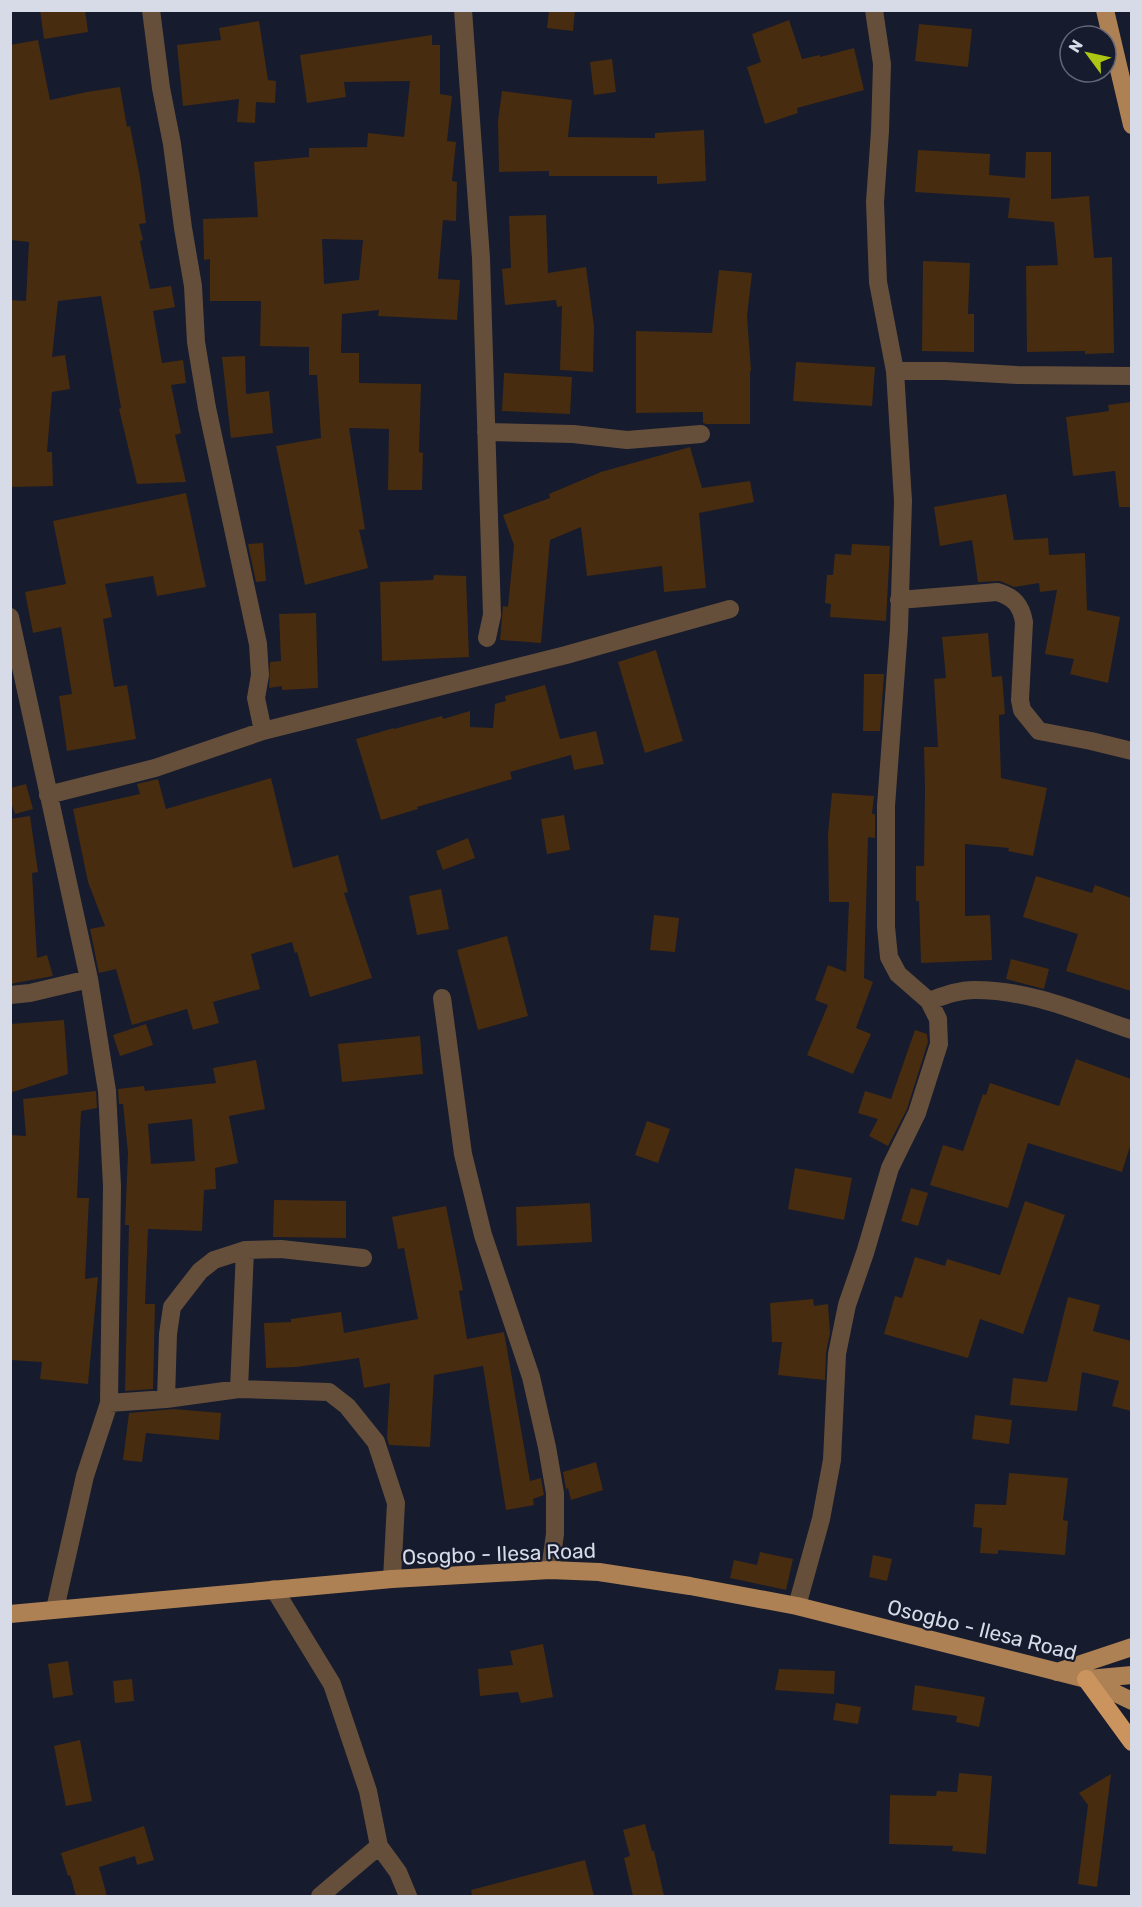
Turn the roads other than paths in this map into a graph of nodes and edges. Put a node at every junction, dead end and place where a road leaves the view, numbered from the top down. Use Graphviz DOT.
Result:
graph roads {
  1 [pos="151,10"];
  2 [pos="462,10"];
  3 [pos="874,10"];
  4 [pos="1105,10"];
  5 [pos="1131,125"];
  6 [pos="895,371"];
  7 [pos="1131,376"];
  8 [pos="486,432"];
  9 [pos="701,434"];
  10 [pos="899,600"];
  11 [pos="730,609"];
  12 [pos="10,617"];
  13 [pos="487,638"];
  14 [pos="263,731"];
  15 [pos="1131,751"];
  16 [pos="48,795"];
  17 [pos="89,979"];
  18 [pos="10,995"];
  19 [pos="442,998"];
  20 [pos="929,1001"];
  21 [pos="1131,1030"];
  22 [pos="245,1251"];
  23 [pos="363,1258"];
  24 [pos="239,1389"];
  25 [pos="166,1399"];
  26 [pos="109,1403"];
  27 [pos="550,1570"];
  28 [pos="392,1579"];
  29 [pos="274,1589"];
  30 [pos="797,1606"];
  31 [pos="55,1609"];
  32 [pos="10,1614"];
  33 [pos="1131,1647"];
  34 [pos="1056,1672"];
  35 [pos="1131,1675"];
  36 [pos="1086,1679"];
  37 [pos="1131,1701"];
  38 [pos="1131,1742"];
  39 [pos="379,1846"];
  40 [pos="320,1896"];
  41 [pos="408,1896"];
  1 -- 14 [label="street"];
  2 -- 8 [label="street"];
  3 -- 6 [label="street"];
  4 -- 5 [label="main road"];
  6 -- 7 [label="street"];
  6 -- 10 [label="street"];
  8 -- 9 [label="street"];
  8 -- 13 [label="street"];
  10 -- 15 [label="street"];
  10 -- 20 [label="street"];
  11 -- 14 [label="street"];
  12 -- 16 [label="street"];
  14 -- 16 [label="street"];
  16 -- 17 [label="street"];
  17 -- 18 [label="street"];
  17 -- 26 [label="street"];
  19 -- 27 [label="street"];
  20 -- 21 [label="street"];
  20 -- 30 [label="street"];
  22 -- 23 [label="street"];
  22 -- 24 [label="street"];
  22 -- 25 [label="street"];
  24 -- 25 [label="street"];
  24 -- 28 [label="street"];
  25 -- 26 [label="street"];
  26 -- 31 [label="street"];
  27 -- 28 [label="main road, Osogbo - Ilesa Road"];
  27 -- 30 [label="main road, Osogbo - Ilesa Road"];
  28 -- 29 [label="main road, Osogbo - Ilesa Road"];
  29 -- 31 [label="main road, Osogbo - Ilesa Road"];
  29 -- 39 [label="street"];
  30 -- 34 [label="main road, Osogbo - Ilesa Road"];
  31 -- 32 [label="main road, Osogbo - Ilesa Road"];
  33 -- 34 [label="main road"];
  34 -- 36 [label="main road, Osogbo - Ilesa Road"];
  35 -- 36 [label="main road, Osogbo - Ilesa Road"];
  36 -- 37 [label="main road, Osogbo - Ilesa Road"];
  36 -- 38 [label="highway"];
  39 -- 40 [label="street"];
  39 -- 41 [label="street"];
}
